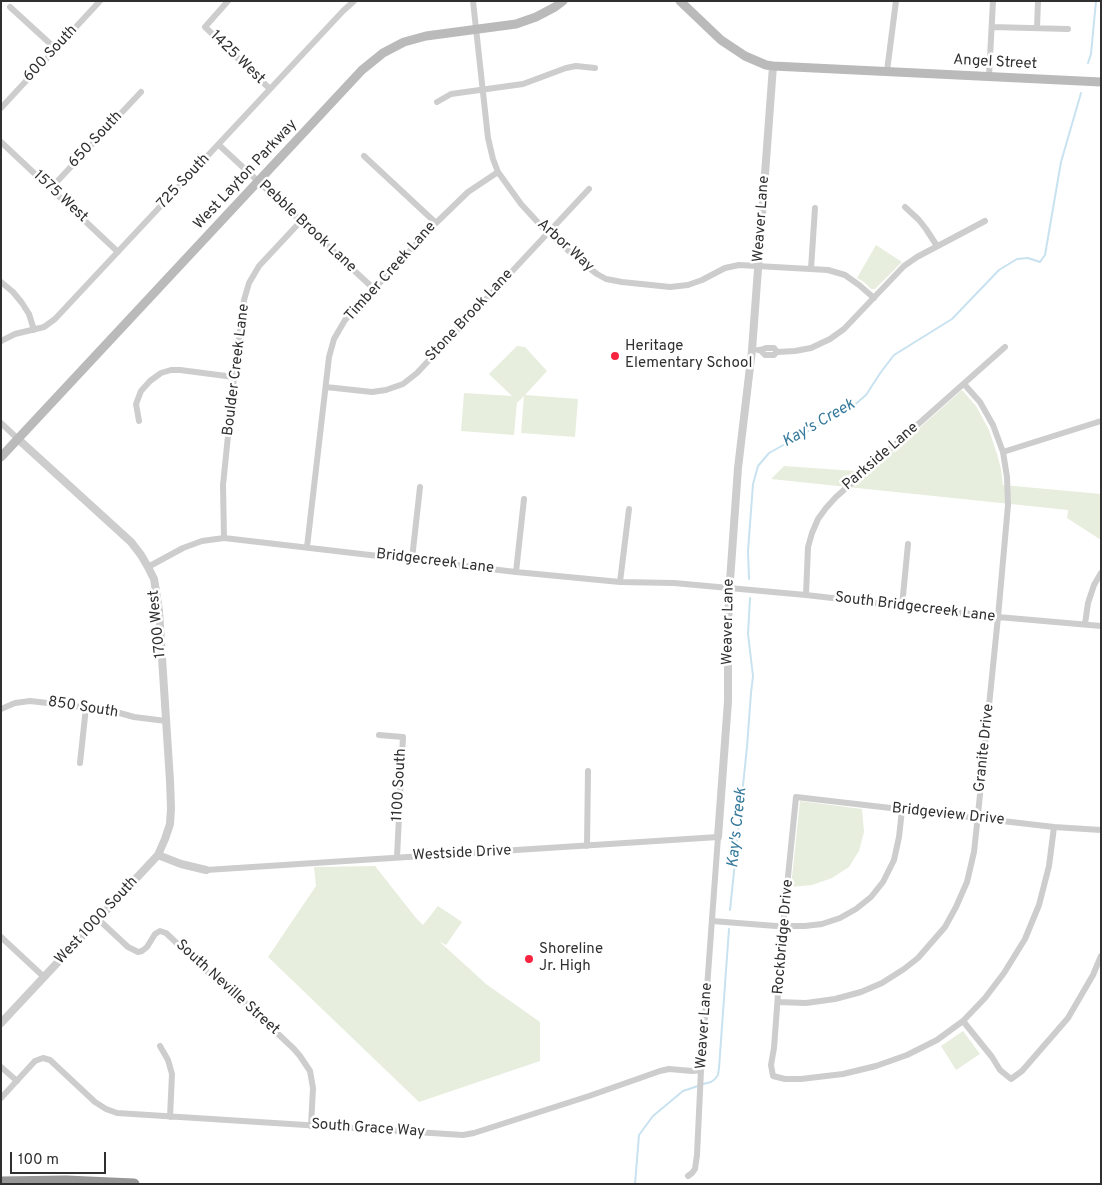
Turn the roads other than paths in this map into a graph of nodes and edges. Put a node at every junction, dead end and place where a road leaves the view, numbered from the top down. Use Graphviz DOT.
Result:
graph roads {
  1 [pos="100,1"];
  2 [pos="228,1"];
  3 [pos="354,1"];
  4 [pos="473,1"];
  5 [pos="563,1"];
  6 [pos="680,1"];
  7 [pos="896,1"];
  8 [pos="993,1"];
  9 [pos="1038,1"];
  10 [pos="10,7"];
  11 [pos="992,26"];
  12 [pos="1037,28"];
  13 [pos="476,29"];
  14 [pos="1068,29"];
  15 [pos="56,48"];
  16 [pos="773,66"];
  17 [pos="595,68"];
  18 [pos="887,71"];
  19 [pos="989,76"];
  20 [pos="1101,82"];
  21 [pos="270,89"];
  22 [pos="483,90"];
  23 [pos="141,92"];
  24 [pos="437,102"];
  25 [pos="1,108"];
  26 [pos="1,142"];
  27 [pos="219,145"];
  28 [pos="364,156"];
  29 [pos="498,172"];
  30 [pos="258,182"];
  31 [pos="51,188"];
  32 [pos="588,189"];
  33 [pos="815,208"];
  34 [pos="905,208"];
  35 [pos="301,221"];
  36 [pos="985,221"];
  37 [pos="436,222"];
  38 [pos="548,233"];
  39 [pos="937,246"];
  40 [pos="118,252"];
  41 [pos="758,267"];
  42 [pos="811,269"];
  43 [pos="1,282"];
  44 [pos="374,289"];
  45 [pos="874,298"];
  46 [pos="34,330"];
  47 [pos="1,341"];
  48 [pos="1005,347"];
  49 [pos="752,350"];
  50 [pos="234,377"];
  51 [pos="964,384"];
  52 [pos="326,387"];
  53 [pos="139,421"];
  54 [pos="1101,421"];
  55 [pos="1,423"];
  56 [pos="18,439"];
  57 [pos="1003,452"];
  58 [pos="1,456"];
  59 [pos="420,487"];
  60 [pos="524,499"];
  61 [pos="629,509"];
  62 [pos="224,538"];
  63 [pos="908,544"];
  64 [pos="307,547"];
  65 [pos="412,559"];
  66 [pos="148,567"];
  67 [pos="516,572"];
  68 [pos="1101,573"];
  69 [pos="620,582"];
  70 [pos="729,588"];
  71 [pos="806,595"];
  72 [pos="902,606"];
  73 [pos="998,618"];
  74 [pos="1085,624"];
  75 [pos="1101,626"];
  76 [pos="86,707"];
  77 [pos="1,708"];
  78 [pos="166,721"];
  79 [pos="379,735"];
  80 [pos="80,763"];
  81 [pos="588,771"];
  82 [pos="796,797"];
  83 [pos="902,810"];
  84 [pos="978,818"];
  85 [pos="1054,827"];
  86 [pos="1101,830"];
  87 [pos="718,837"];
  88 [pos="587,846"];
  89 [pos="158,855"];
  90 [pos="397,857"];
  91 [pos="206,870"];
  92 [pos="98,919"];
  93 [pos="712,921"];
  94 [pos="783,926"];
  95 [pos="1,937"];
  96 [pos="1101,956"];
  97 [pos="44,977"];
  98 [pos="778,1002"];
  99 [pos="963,1021"];
  100 [pos="1,1023"];
  101 [pos="160,1046"];
  102 [pos="1,1067"];
  103 [pos="701,1073"];
  104 [pos="17,1081"];
  105 [pos="1,1098"];
  106 [pos="170,1116"];
  107 [pos="310,1126"];
  108 [pos="688,1176"];
  109 [pos="1,1182"];
  110 [pos="134,1184"];
  1 -- 15 [label="street, 600 South"];
  2 -- 21 [label="street, 1425 West"];
  3 -- 21 [label="street, 725 South"];
  4 -- 13 [label="street, Arbor Way"];
  5 -- 13 [label="main road, West Layton Parkway"];
  6 -- 16 [label="main road, Angel Street"];
  7 -- 18 [label="street"];
  8 -- 11 [label="street"];
  9 -- 12 [label="street"];
  10 -- 15 [label="street"];
  11 -- 12 [label="street"];
  11 -- 19 [label="street"];
  12 -- 14 [label="street"];
  13 -- 22 [label="street, Arbor Way"];
  13 -- 30 [label="main road, West Layton Parkway"];
  15 -- 25 [label="street, 600 South"];
  16 -- 18 [label="main road, Angel Street"];
  16 -- 41 [label="street, Weaver Lane"];
  17 -- 22 [label="street"];
  18 -- 19 [label="main road, Angel Street"];
  19 -- 20 [label="main road, Angel Street"];
  21 -- 27 [label="street, 725 South"];
  22 -- 24 [label="street"];
  22 -- 29 [label="street, Arbor Way"];
  23 -- 31 [label="street, 650 South"];
  26 -- 31 [label="street, 1575 West"];
  27 -- 30 [label="street, Pebble Brook Lane"];
  27 -- 40 [label="street, 725 South"];
  28 -- 37 [label="street"];
  29 -- 37 [label="street, Timber Creek Lane"];
  29 -- 38 [label="street, Arbor Way"];
  30 -- 35 [label="street, Pebble Brook Lane"];
  30 -- 56 [label="main road, West Layton Parkway"];
  31 -- 40 [label="street, 1575 West"];
  32 -- 38 [label="street, Stone Brook Lane"];
  33 -- 42 [label="street"];
  34 -- 39 [label="street"];
  35 -- 44 [label="street, Pebble Brook Lane"];
  35 -- 50 [label="street, Boulder Creek Lane"];
  36 -- 39 [label="street"];
  37 -- 44 [label="street, Timber Creek Lane"];
  38 -- 41 [label="street, Arbor Way"];
  38 -- 52 [label="street, Stone Brook Lane"];
  39 -- 45 [label="street"];
  40 -- 46 [label="street, 725 South"];
  41 -- 42 [label="street, Arbor Way"];
  41 -- 49 [label="street, Weaver Lane"];
  42 -- 45 [label="street, Arbor Way"];
  43 -- 46 [label="street"];
  44 -- 52 [label="street, Timber Creek Lane"];
  45 -- 49 [label="street"];
  46 -- 47 [label="street, 725 South"];
  48 -- 51 [label="street, Parkside Lane"];
  49 -- 70 [label="street, Weaver Lane"];
  50 -- 53 [label="street"];
  50 -- 62 [label="street, Boulder Creek Lane"];
  51 -- 57 [label="street, Granite Drive"];
  51 -- 71 [label="street, Parkside Lane"];
  52 -- 64 [label="street, Timber Creek Lane"];
  54 -- 57 [label="street"];
  55 -- 56 [label="street, 1700 West"];
  56 -- 58 [label="main road, West Layton Parkway"];
  56 -- 66 [label="street, 1700 West"];
  57 -- 73 [label="street, Granite Drive"];
  59 -- 65 [label="street"];
  60 -- 67 [label="street"];
  61 -- 69 [label="street"];
  62 -- 64 [label="street, Bridgecreek Lane"];
  62 -- 66 [label="street, Bridgecreek Lane"];
  63 -- 72 [label="street"];
  64 -- 65 [label="street, Bridgecreek Lane"];
  65 -- 67 [label="street, Bridgecreek Lane"];
  66 -- 78 [label="street, 1700 West"];
  67 -- 69 [label="street, Bridgecreek Lane"];
  68 -- 74 [label="street"];
  69 -- 70 [label="street, Bridgecreek Lane"];
  70 -- 71 [label="street, South Bridgecreek Lane"];
  70 -- 87 [label="street, Weaver Lane"];
  71 -- 72 [label="street, South Bridgecreek Lane"];
  72 -- 73 [label="street, South Bridgecreek Lane"];
  73 -- 74 [label="street, South Bridgecreek Lane"];
  73 -- 84 [label="street, Granite Drive"];
  74 -- 75 [label="street, South Bridgecreek Lane"];
  76 -- 77 [label="street, 850 South"];
  76 -- 78 [label="street, 850 South"];
  76 -- 80 [label="street"];
  78 -- 89 [label="street, 1700 West"];
  79 -- 90 [label="street, 1100 South"];
  81 -- 88 [label="street"];
  82 -- 83 [label="street, Bridgeview Drive"];
  82 -- 94 [label="street, Rockbridge Drive"];
  83 -- 84 [label="street, Bridgeview Drive"];
  83 -- 94 [label="street"];
  84 -- 85 [label="street, Bridgeview Drive"];
  84 -- 98 [label="street, Granite Drive"];
  85 -- 86 [label="street, Bridgeview Drive"];
  85 -- 99 [label="street"];
  87 -- 88 [label="street, Westside Drive"];
  87 -- 93 [label="street, Weaver Lane"];
  88 -- 90 [label="street, Westside Drive"];
  89 -- 91 [label="street"];
  89 -- 92 [label="street, West 1000 South"];
  90 -- 91 [label="street, Westside Drive"];
  92 -- 97 [label="street, West 1000 South"];
  92 -- 107 [label="street, South Neville Street"];
  93 -- 94 [label="street"];
  93 -- 103 [label="street, Weaver Lane"];
  94 -- 98 [label="street, Rockbridge Drive"];
  95 -- 97 [label="street"];
  96 -- 99 [label="street"];
  97 -- 100 [label="street, West 1000 South"];
  98 -- 99 [label="street, Rockbridge Drive"];
  101 -- 106 [label="street"];
  102 -- 104 [label="street"];
  103 -- 107 [label="street, South Grace Way"];
  103 -- 108 [label="street, Weaver Lane"];
  104 -- 105 [label="street"];
  104 -- 106 [label="street, South Grace Way"];
  106 -- 107 [label="street, South Grace Way"];
  109 -- 110 [label="highway"];
}
